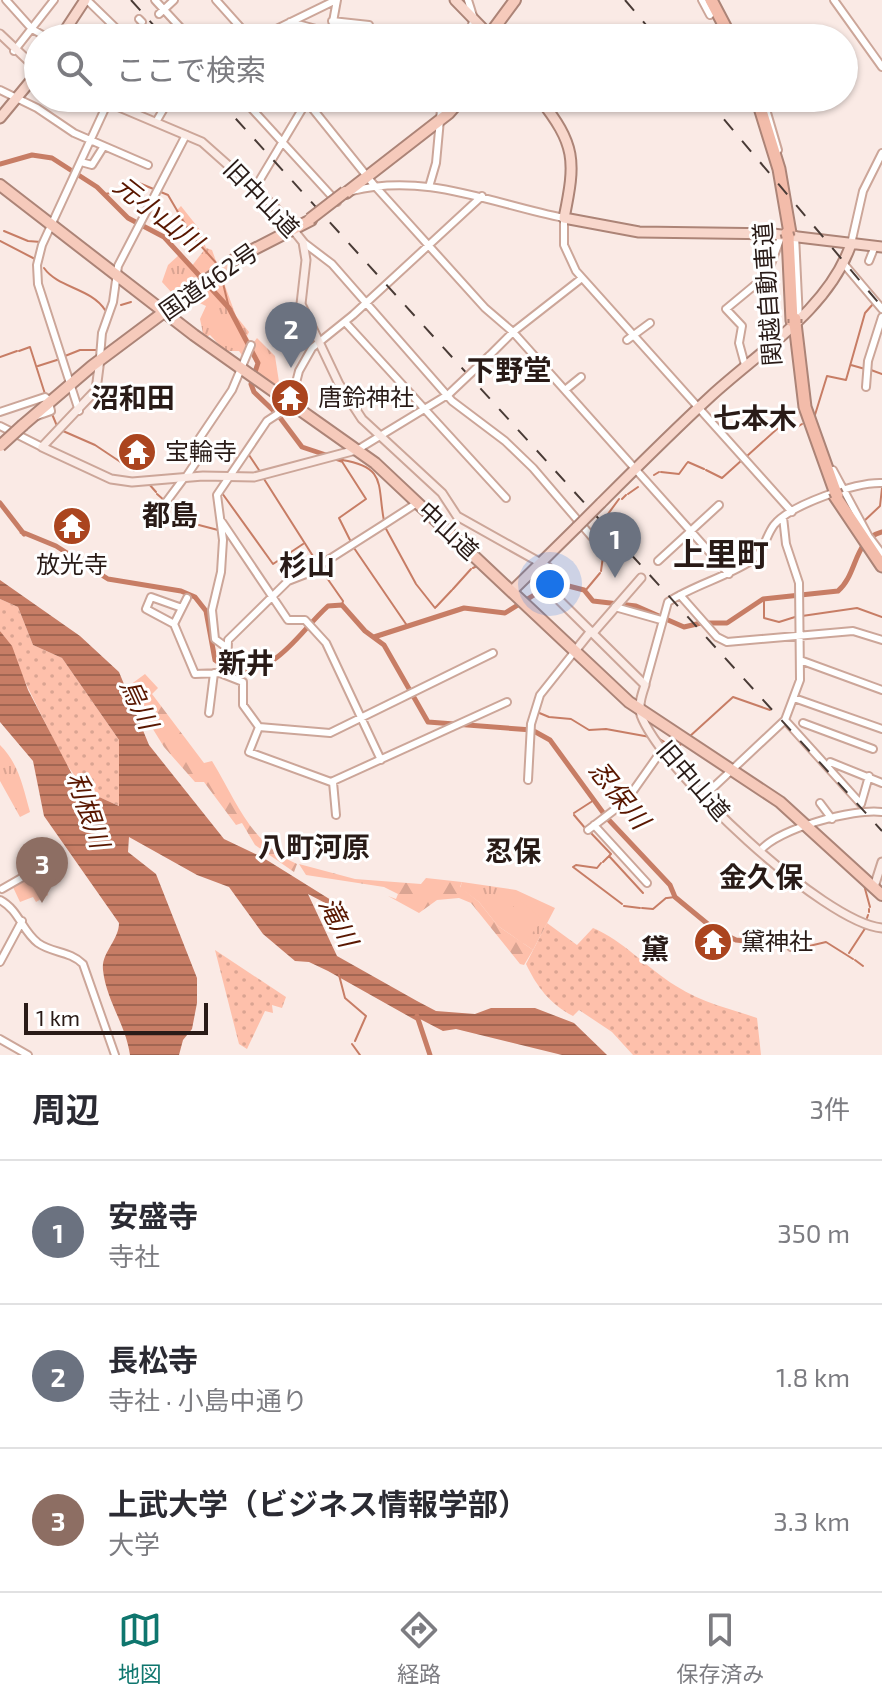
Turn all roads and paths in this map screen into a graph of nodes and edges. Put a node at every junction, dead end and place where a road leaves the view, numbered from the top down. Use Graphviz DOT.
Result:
graph roads {
  1 [pos="6,0"];
  2 [pos="54,0"];
  3 [pos="86,0"];
  4 [pos="155,0"];
  5 [pos="174,0"];
  6 [pos="216,0"];
  7 [pos="336,0"];
  8 [pos="455,0"];
  9 [pos="468,0"];
  10 [pos="516,0"];
  11 [pos="702,0"];
  12 [pos="712,0"];
  13 [pos="834,0"];
  14 [pos="160,14"];
  15 [pos="710,15"];
  16 [pos="474,19"];
  17 [pos="332,21"];
  18 [pos="290,22"];
  19 [pos="28,24"];
  20 [pos="36,24"];
  21 [pos="70,24"];
  22 [pos="111,24"];
  23 [pos="172,24"];
  24 [pos="237,24"];
  25 [pos="286,24"];
  26 [pos="296,24"];
  27 [pos="332,24"];
  28 [pos="360,24"];
  29 [pos="472,24"];
  30 [pos="478,24"];
  31 [pos="498,24"];
  32 [pos="724,24"];
  33 [pos="851,24"];
  34 [pos="0,34"];
  35 [pos="858,34"];
  36 [pos="24,39"];
  37 [pos="14,51"];
  38 [pos="24,59"];
  39 [pos="882,67"];
  40 [pos="24,89"];
  41 [pos="0,90"];
  42 [pos="15,100"];
  43 [pos="24,105"];
  44 [pos="39,112"];
  45 [pos="104,112"];
  46 [pos="135,112"];
  47 [pos="162,112"];
  48 [pos="255,112"];
  49 [pos="300,112"];
  50 [pos="317,112"];
  51 [pos="440,112"];
  52 [pos="447,112"];
  53 [pos="550,112"];
  54 [pos="762,112"];
  55 [pos="0,118"];
  56 [pos="438,121"];
  57 [pos="156,122"];
  58 [pos="186,135"];
  59 [pos="92,139"];
  60 [pos="283,143"];
  61 [pos="104,146"];
  62 [pos="882,153"];
  63 [pos="81,162"];
  64 [pos="148,165"];
  65 [pos="369,179"];
  66 [pos="0,185"];
  67 [pos="429,187"];
  68 [pos="255,188"];
  69 [pos="482,196"];
  70 [pos="337,202"];
  71 [pos="330,207"];
  72 [pos="564,218"];
  73 [pos="305,224"];
  74 [pos="52,225"];
  75 [pos="789,235"];
  76 [pos="303,242"];
  77 [pos="851,244"];
  78 [pos="429,245"];
  79 [pos="878,247"];
  80 [pos="869,261"];
  81 [pos="843,263"];
  82 [pos="116,275"];
  83 [pos="582,278"];
  84 [pos="366,302"];
  85 [pos="882,309"];
  86 [pos="163,312"];
  87 [pos="882,317"];
  88 [pos="795,321"];
  89 [pos="345,322"];
  90 [pos="650,323"];
  91 [pos="513,332"];
  92 [pos="634,335"];
  93 [pos="319,340"];
  94 [pos="627,340"];
  95 [pos="250,346"];
  96 [pos="100,358"];
  97 [pos="745,365"];
  98 [pos="241,368"];
  99 [pos="581,377"];
  100 [pos="70,383"];
  101 [pos="866,387"];
  102 [pos="565,390"];
  103 [pos="449,394"];
  104 [pos="49,401"];
  105 [pos="291,403"];
  106 [pos="698,407"];
  107 [pos="425,409"];
  108 [pos="79,411"];
  109 [pos="0,412"];
  110 [pos="0,426"];
  111 [pos="14,435"];
  112 [pos="380,438"];
  113 [pos="0,445"];
  114 [pos="42,447"];
  115 [pos="357,450"];
  116 [pos="635,469"];
  117 [pos="226,477"];
  118 [pos="185,478"];
  119 [pos="881,484"];
  120 [pos="836,493"];
  121 [pos="506,498"];
  122 [pos="417,503"];
  123 [pos="719,505"];
  124 [pos="792,512"];
  125 [pos="783,517"];
  126 [pos="220,519"];
  127 [pos="149,525"];
  128 [pos="691,531"];
  129 [pos="592,537"];
  130 [pos="866,539"];
  131 [pos="882,554"];
  132 [pos="658,561"];
  133 [pos="541,562"];
  134 [pos="882,564"];
  135 [pos="729,574"];
  136 [pos="641,578"];
  137 [pos="508,595"];
  138 [pos="680,595"];
  139 [pos="271,596"];
  140 [pos="187,598"];
  141 [pos="618,604"];
  142 [pos="182,608"];
  143 [pos="662,617"];
  144 [pos="174,624"];
  145 [pos="592,632"];
  146 [pos="802,636"];
  147 [pos="882,640"];
  148 [pos="226,647"];
  149 [pos="575,651"];
  150 [pos="493,653"];
  151 [pos="800,660"];
  152 [pos="227,672"];
  153 [pos="214,673"];
  154 [pos="645,685"];
  155 [pos="882,690"];
  156 [pos="794,698"];
  157 [pos="507,702"];
  158 [pos="640,710"];
  159 [pos="209,713"];
  160 [pos="361,718"];
  161 [pos="785,720"];
  162 [pos="803,723"];
  163 [pos="259,727"];
  164 [pos="882,729"];
  165 [pos="873,749"];
  166 [pos="662,750"];
  167 [pos="381,760"];
  168 [pos="830,762"];
  169 [pos="732,770"];
  170 [pos="869,776"];
  171 [pos="528,780"];
  172 [pos="333,782"];
  173 [pos="882,783"];
  174 [pos="703,797"];
  175 [pos="820,803"];
  176 [pos="882,812"];
  177 [pos="336,815"];
  178 [pos="832,819"];
  179 [pos="809,826"];
  180 [pos="760,851"];
  181 [pos="882,862"];
  182 [pos="23,877"];
  183 [pos="647,883"];
  184 [pos="1,887"];
  185 [pos="878,891"];
  186 [pos="0,900"];
  187 [pos="8,905"];
  188 [pos="22,921"];
  189 [pos="882,928"];
  190 [pos="0,962"];
  191 [pos="0,1039"];
  192 [pos="28,1055"];
  193 [pos="115,1055"];
  1 -- 19 [label="street"];
  2 -- 20 [label="street"];
  3 -- 21 [label="main road"];
  3 -- 22 [label="street"];
  4 -- 14 [label="street"];
  5 -- 14 [label="street"];
  6 -- 24 [label="street"];
  7 -- 17 [label="street"];
  7 -- 18 [label="street"];
  8 -- 16 [label="main road"];
  9 -- 16 [label="street"];
  10 -- 31 [label="highway"];
  11 -- 15 [label="street"];
  12 -- 32 [label="highway"];
  13 -- 33 [label="street"];
  14 -- 23 [label="street"];
  16 -- 29 [label="street"];
  16 -- 30 [label="main road"];
  17 -- 27 [label="street"];
  17 -- 28 [label="street"];
  18 -- 25 [label="street"];
  18 -- 26 [label="street"];
  34 -- 37 [label="main road"];
  35 -- 39 [label="street"];
  36 -- 37 [label="street"];
  37 -- 38 [label="main road"];
  40 -- 42 [label="main road"];
  41 -- 42 [label="street"];
  42 -- 43 [label="street"];
  42 -- 55 [label="main road"];
  44 -- 59 [label="street"];
  45 -- 59 [label="street"];
  46 -- 57 [label="main road, 旧中山道"];
  47 -- 57 [label="street"];
  48 -- 60 [label="street"];
  49 -- 60 [label="street"];
  50 -- 65 [label="street"];
  51 -- 56 [label="street"];
  52 -- 56 [label="highway, 国道462号"];
  53 -- 72 [label="main road"];
  54 -- 75 [label="highway, 関越自動車道"];
  56 -- 65 [label="highway, 国道462号"];
  56 -- 67 [label="street"];
  57 -- 58 [label="main road, 旧中山道"];
  58 -- 68 [label="main road, 旧中山道"];
  58 -- 82 [label="street"];
  59 -- 61 [label="street"];
  59 -- 63 [label="street"];
  60 -- 68 [label="street"];
  60 -- 70 [label="street"];
  61 -- 63 [label="street"];
  61 -- 64 [label="street"];
  62 -- 77 [label="street"];
  63 -- 74 [label="street"];
  65 -- 67 [label="street"];
  65 -- 70 [label="street"];
  65 -- 73 [label="highway, 国道462号, bridge"];
  65 -- 78 [label="street"];
  66 -- 74 [label="highway, 中山道"];
  67 -- 69 [label="street"];
  68 -- 73 [label="main road, 旧中山道"];
  69 -- 72 [label="street"];
  69 -- 78 [label="street"];
  70 -- 71 [label="street"];
  72 -- 75 [label="main road"];
  72 -- 83 [label="street"];
  73 -- 76 [label="main road, 旧中山道"];
  73 -- 86 [label="highway, 国道462号"];
  74 -- 82 [label="highway, 中山道"];
  74 -- 100 [label="street"];
  75 -- 77 [label="main road"];
  75 -- 88 [label="highway, 関越自動車道"];
  75 -- 97 [label="street"];
  76 -- 84 [label="street"];
  76 -- 93 [label="main road, 旧中山道"];
  77 -- 79 [label="main road"];
  77 -- 81 [label="main road"];
  78 -- 84 [label="street"];
  78 -- 91 [label="street"];
  79 -- 80 [label="street"];
  81 -- 85 [label="street"];
  81 -- 88 [label="main road"];
  82 -- 86 [label="highway, 中山道"];
  82 -- 96 [label="street"];
  83 -- 91 [label="street"];
  83 -- 92 [label="street"];
  84 -- 89 [label="street"];
  84 -- 103 [label="street"];
  86 -- 96 [label="highway, 国道462号"];
  86 -- 98 [label="highway, 中山道"];
  87 -- 101 [label="street"];
  88 -- 97 [label="main road"];
  88 -- 120 [label="highway, 関越自動車道"];
  89 -- 93 [label="street"];
  89 -- 107 [label="street"];
  90 -- 92 [label="street"];
  91 -- 102 [label="street"];
  91 -- 103 [label="street, bridge"];
  92 -- 94 [label="street"];
  92 -- 106 [label="street"];
  93 -- 105 [label="street"];
  93 -- 112 [label="main road, 旧中山道"];
  95 -- 98 [label="street"];
  96 -- 100 [label="highway, 国道462号"];
  96 -- 108 [label="main road"];
  97 -- 106 [label="main road"];
  98 -- 105 [label="highway, 中山道"];
  98 -- 118 [label="street"];
  99 -- 102 [label="street"];
  100 -- 104 [label="highway, 国道462号"];
  100 -- 108 [label="street"];
  102 -- 116 [label="street"];
  103 -- 107 [label="street"];
  103 -- 129 [label="street"];
  104 -- 109 [label="street"];
  104 -- 111 [label="street"];
  104 -- 113 [label="highway, 国道462号, bridge"];
  105 -- 115 [label="highway, 中山道"];
  105 -- 117 [label="street"];
  106 -- 116 [label="main road"];
  106 -- 124 [label="street"];
  107 -- 112 [label="street"];
  107 -- 121 [label="street"];
  108 -- 114 [label="main road"];
  110 -- 111 [label="street"];
  111 -- 114 [label="street"];
  112 -- 115 [label="street"];
  112 -- 133 [label="main road, 旧中山道"];
  114 -- 118 [label="main road"];
  115 -- 117 [label="main road"];
  115 -- 122 [label="highway, 中山道"];
  116 -- 128 [label="street"];
  116 -- 133 [label="main road, bridge"];
  117 -- 118 [label="main road"];
  117 -- 126 [label="street"];
  118 -- 127 [label="street"];
  119 -- 120 [label="street"];
  120 -- 124 [label="street"];
  120 -- 130 [label="highway, 関越自動車道"];
  122 -- 137 [label="highway, 中山道"];
  122 -- 139 [label="street"];
  123 -- 128 [label="street"];
  124 -- 125 [label="street"];
  125 -- 135 [label="street"];
  125 -- 146 [label="street"];
  126 -- 139 [label="street"];
  126 -- 148 [label="street"];
  128 -- 132 [label="street"];
  128 -- 135 [label="street"];
  130 -- 131 [label="street"];
  130 -- 134 [label="highway, 関越自動車道"];
  133 -- 137 [label="main road"];
  133 -- 145 [label="main road, 旧中山道"];
  135 -- 138 [label="street"];
  136 -- 141 [label="main road"];
  137 -- 149 [label="highway, 中山道"];
  138 -- 143 [label="street"];
  138 -- 146 [label="street"];
  139 -- 148 [label="street"];
  139 -- 160 [label="street"];
  140 -- 142 [label="street"];
  141 -- 143 [label="street"];
  141 -- 145 [label="main road"];
  142 -- 144 [label="street"];
  142 -- 144 [label="street"];
  143 -- 154 [label="street"];
  144 -- 153 [label="street"];
  145 -- 149 [label="main road"];
  145 -- 154 [label="main road, 旧中山道"];
  146 -- 147 [label="street"];
  146 -- 151 [label="street"];
  148 -- 152 [label="street"];
  149 -- 158 [label="highway, 中山道"];
  149 -- 171 [label="street"];
  150 -- 160 [label="street"];
  151 -- 155 [label="street"];
  151 -- 156 [label="street"];
  152 -- 153 [label="street"];
  152 -- 163 [label="street"];
  153 -- 159 [label="street"];
  154 -- 158 [label="main road"];
  156 -- 161 [label="street"];
  156 -- 164 [label="street"];
  157 -- 167 [label="street"];
  158 -- 166 [label="main road, 旧中山道"];
  158 -- 169 [label="highway, 中山道"];
  160 -- 163 [label="street"];
  160 -- 167 [label="street"];
  161 -- 169 [label="street"];
  161 -- 170 [label="street"];
  162 -- 165 [label="street"];
  163 -- 172 [label="street"];
  166 -- 174 [label="main road, 旧中山道"];
  166 -- 183 [label="street"];
  167 -- 172 [label="street"];
  168 -- 170 [label="street"];
  169 -- 174 [label="street"];
  169 -- 179 [label="highway, 中山道"];
  170 -- 173 [label="street"];
  172 -- 177 [label="street"];
  174 -- 180 [label="main road, 旧中山道"];
  175 -- 178 [label="street"];
  176 -- 178 [label="street"];
  178 -- 179 [label="street"];
  179 -- 180 [label="street"];
  179 -- 185 [label="highway, 中山道"];
  180 -- 189 [label="main road, 旧中山道"];
  181 -- 185 [label="main road"];
  182 -- 184 [label="street"];
  184 -- 187 [label="street"];
  186 -- 187 [label="street"];
  187 -- 188 [label="street"];
  188 -- 190 [label="street"];
  188 -- 193 [label="street"];
  191 -- 192 [label="street"];
}
